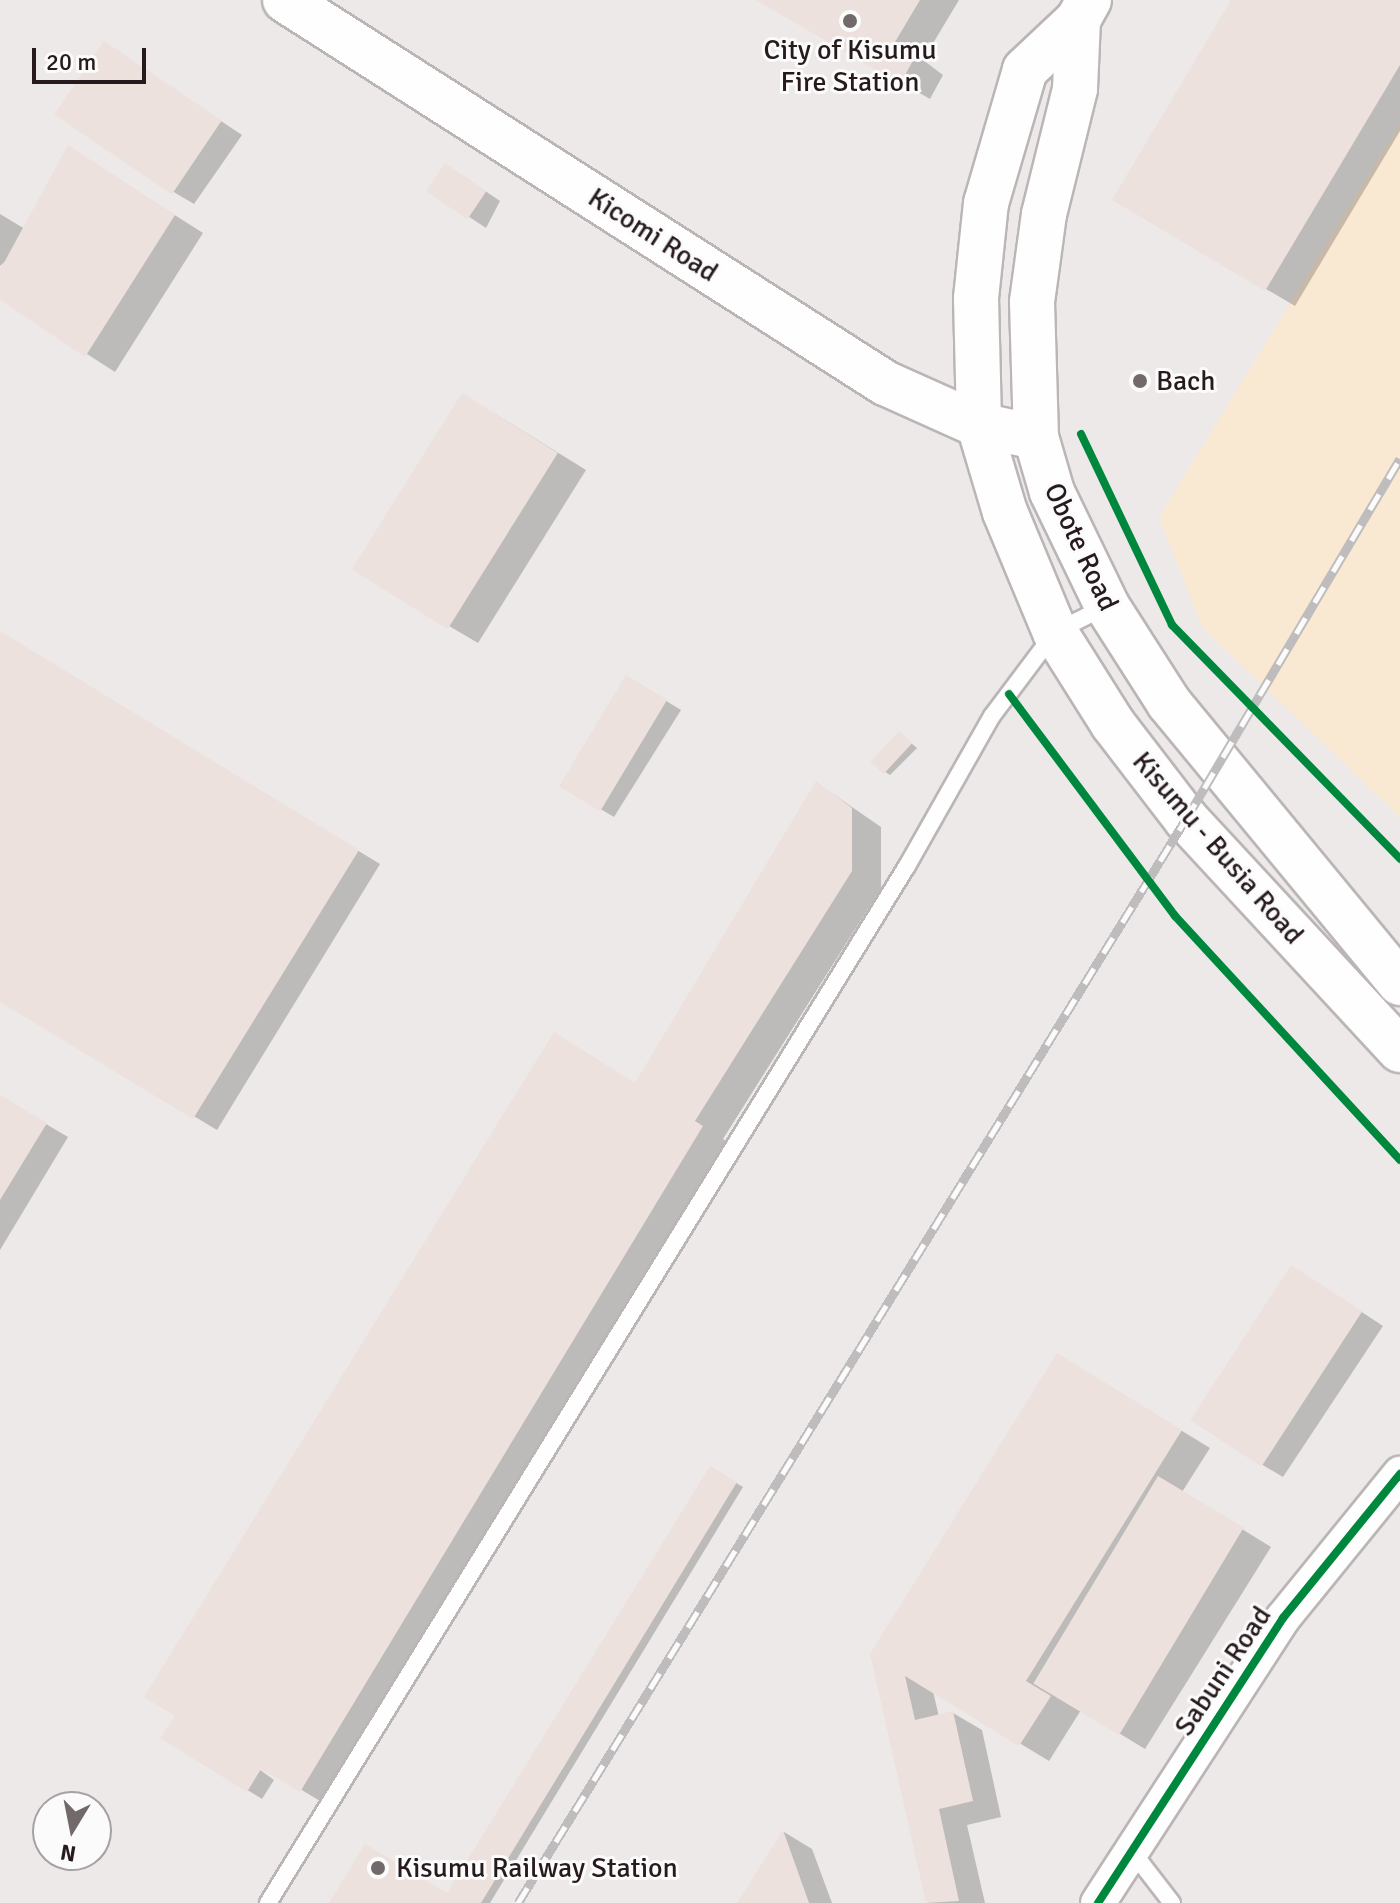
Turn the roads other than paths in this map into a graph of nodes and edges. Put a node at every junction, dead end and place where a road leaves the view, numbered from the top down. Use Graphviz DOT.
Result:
graph roads {
  1 [pos="285,0"];
  2 [pos="1084,10"];
  3 [pos="979,425"];
  4 [pos="1036,437"];
  5 [pos="1107,606"];
  6 [pos="1055,632"];
  7 [pos="1400,983"];
  8 [pos="1400,1050"];
  9 [pos="1400,1474"];
  10 [pos="1131,1850"];
  11 [pos="268,1903"];
  12 [pos="1098,1903"];
  13 [pos="1172,1903"];
  1 -- 3 [label="main road, Kicomi Road"];
  2 -- 3 [label="main road, Obote Road"];
  2 -- 4 [label="main road, Obote Road"];
  3 -- 4 [label="main road, Kicomi Road"];
  3 -- 6 [label="main road, Obote Road"];
  4 -- 5 [label="main road, Obote Road"];
  5 -- 6 [label="lane"];
  5 -- 7 [label="main road, Obote Road"];
  6 -- 8 [label="main road, Kisumu - Busia Road"];
  6 -- 11 [label="lane"];
  9 -- 10 [label="street, Sabuni Road"];
  10 -- 12 [label="street, Sabuni Road"];
  10 -- 13 [label="lane"];
}
